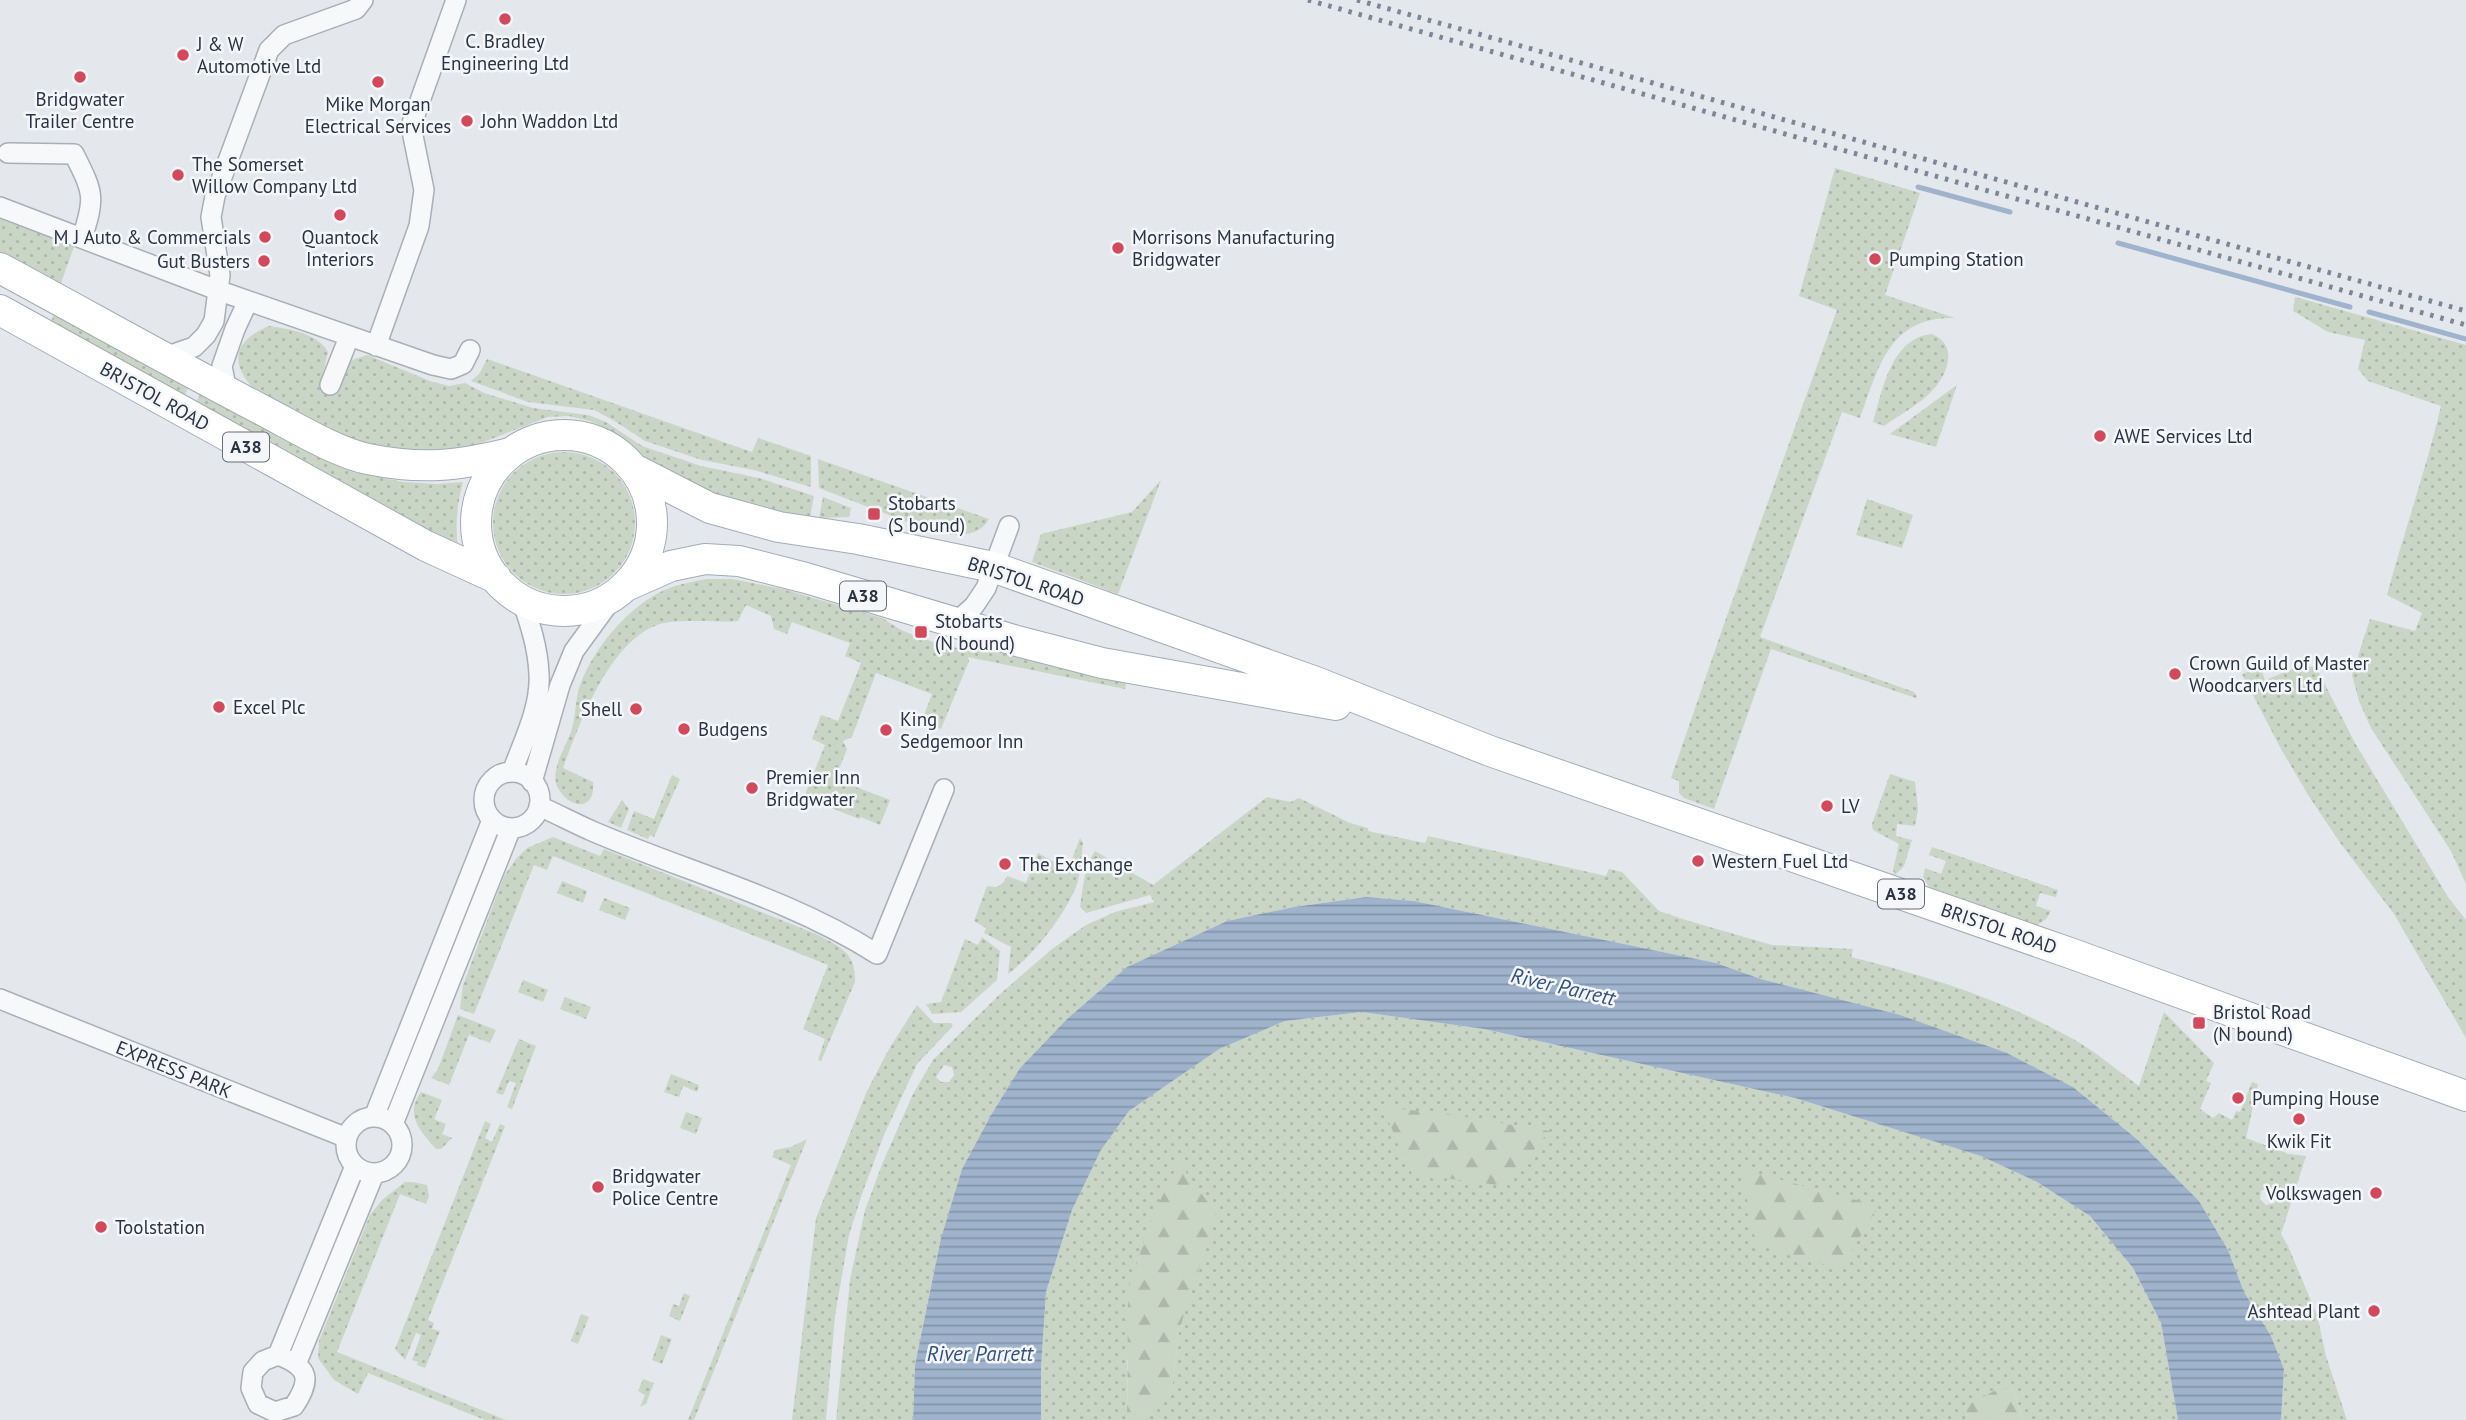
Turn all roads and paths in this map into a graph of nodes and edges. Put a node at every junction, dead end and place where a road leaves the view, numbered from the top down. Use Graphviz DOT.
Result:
graph roads {
  1 [pos="363,0"];
  2 [pos="456,0"];
  3 [pos="8,153"];
  4 [pos="0,207"];
  5 [pos="82,238"];
  6 [pos="0,268"];
  7 [pos="217,290"];
  8 [pos="248,301"];
  9 [pos="0,310"];
  10 [pos="349,337"];
  11 [pos="376,346"];
  12 [pos="470,349"];
  13 [pos="165,357"];
  14 [pos="330,385"];
  15 [pos="227,392"];
  16 [pos="510,453"];
  17 [pos="634,469"];
  18 [pos="1009,526"];
  19 [pos="993,567"];
  20 [pos="496,579"];
  21 [pos="620,591"];
  22 [pos="522,600"];
  23 [pos="956,623"];
  24 [pos="1412,721"];
  25 [pos="512,772"];
  26 [pos="533,782"];
  27 [pos="944,789"];
  28 [pos="539,806"];
  29 [pos="492,820"];
  30 [pos="511,828"];
  31 [pos="0,999"];
  32 [pos="2466,1096"];
  33 [pos="374,1117"];
  34 [pos="393,1124"];
  35 [pos="347,1138"];
  36 [pos="355,1166"];
  37 [pos="374,1174"];
  38 [pos="278,1354"];
  39 [pos="297,1362"];
  1 -- 7 [label="street"];
  2 -- 11 [label="street"];
  3 -- 5 [label="street"];
  4 -- 5 [label="street"];
  5 -- 7 [label="street"];
  6 -- 13 [label="main road, BRISTOL ROAD / A38"];
  7 -- 8 [label="street"];
  7 -- 13 [label="street"];
  8 -- 10 [label="street"];
  8 -- 15 [label="street"];
  9 -- 20 [label="main road, BRISTOL ROAD / A38"];
  10 -- 11 [label="street"];
  10 -- 14 [label="street"];
  11 -- 12 [label="street"];
  13 -- 15 [label="main road, BRISTOL ROAD / A38"];
  15 -- 16 [label="main road, BRISTOL ROAD / A38"];
  16 -- 17 [label="main road"];
  16 -- 20 [label="main road"];
  17 -- 19 [label="main road, BRISTOL ROAD / A38"];
  17 -- 21 [label="main road"];
  18 -- 19 [label="street"];
  19 -- 23 [label="street"];
  19 -- 24 [label="main road, BRISTOL ROAD / A38"];
  20 -- 22 [label="main road"];
  21 -- 22 [label="main road"];
  21 -- 23 [label="main road, BRISTOL ROAD / A38"];
  21 -- 26 [label="street"];
  22 -- 25 [label="street"];
  23 -- 24 [label="main road, BRISTOL ROAD / A38"];
  24 -- 32 [label="main road, BRISTOL ROAD / A38"];
  25 -- 26 [label="street"];
  25 -- 29 [label="street"];
  26 -- 28 [label="street"];
  27 -- 28 [label="street"];
  28 -- 30 [label="street"];
  29 -- 30 [label="street"];
  29 -- 33 [label="street"];
  30 -- 34 [label="street"];
  31 -- 35 [label="street, EXPRESS PARK"];
  33 -- 34 [label="street"];
  33 -- 35 [label="street"];
  34 -- 37 [label="street"];
  35 -- 36 [label="street"];
  36 -- 37 [label="street"];
  36 -- 38 [label="street"];
  37 -- 39 [label="street"];
  38 -- 39 [label="street"];
  38 -- 39 [label="street"];
}
